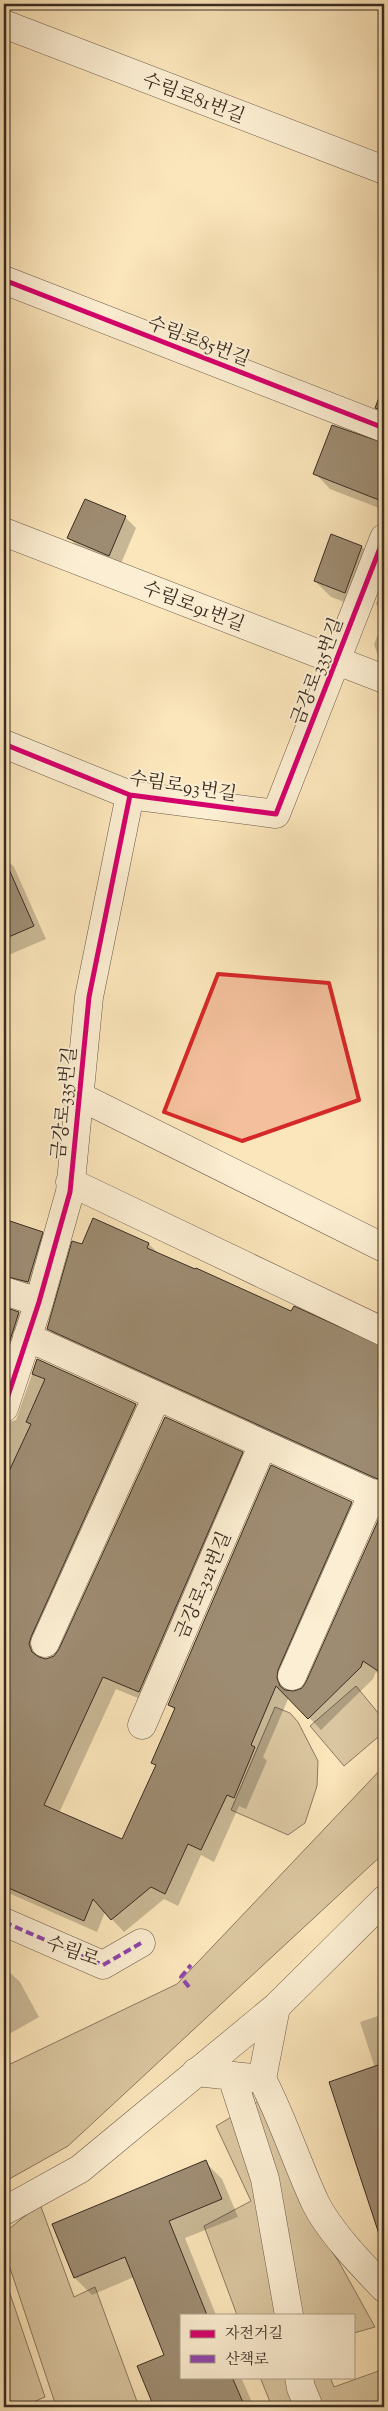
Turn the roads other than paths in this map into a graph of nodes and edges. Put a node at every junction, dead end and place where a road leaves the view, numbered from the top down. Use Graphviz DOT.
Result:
graph roads {
  1 [pos="4,24"];
  2 [pos="384,170"];
  3 [pos="4,280"];
  4 [pos="384,428"];
  5 [pos="4,532"];
  6 [pos="384,538"];
  7 [pos="336,660"];
  8 [pos="384,679"];
  9 [pos="4,744"];
  10 [pos="130,795"];
  11 [pos="276,814"];
  12 [pos="79,1096"];
  13 [pos="70,1182"];
  14 [pos="384,1248"];
  15 [pos="4,1291"];
  16 [pos="39,1302"];
  17 [pos="384,1332"];
  18 [pos="27,1338"];
  19 [pos="157,1396"];
  20 [pos="4,1408"];
  21 [pos="262,1444"];
  22 [pos="379,1496"];
  23 [pos="45,1643"];
  24 [pos="292,1676"];
  25 [pos="142,1725"];
  26 [pos="384,1900"];
  27 [pos="4,1922"];
  28 [pos="141,1943"];
  29 [pos="276,2007"];
  30 [pos="196,2072"];
  31 [pos="232,2077"];
  32 [pos="262,2079"];
  33 [pos="4,2211"];
  34 [pos="384,2288"];
  35 [pos="288,2314"];
  36 [pos="299,2378"];
  37 [pos="309,2407"];
  1 -- 2 [label="street, 수림로81번길"];
  3 -- 4 [label="street, 수림로85번길"];
  5 -- 7 [label="street, 수림로91번길"];
  6 -- 7 [label="street, 금강로335번길"];
  7 -- 8 [label="street, 수림로91번길"];
  7 -- 11 [label="street, 금강로335번길"];
  9 -- 10 [label="street, 수림로93번길"];
  10 -- 11 [label="street, 수림로93번길"];
  10 -- 12 [label="street, 금강로335번길"];
  12 -- 13 [label="street, 금강로335번길"];
  12 -- 14 [label="street"];
  13 -- 16 [label="street, 금강로335번길"];
  13 -- 17 [label="street"];
  15 -- 16 [label="street"];
  16 -- 18 [label="street, 금강로335번길"];
  18 -- 19 [label="street"];
  18 -- 20 [label="street, 금강로335번길"];
  19 -- 21 [label="street"];
  19 -- 23 [label="street"];
  21 -- 22 [label="street"];
  21 -- 25 [label="street, 금강로321번길"];
  22 -- 24 [label="street"];
  26 -- 29 [label="street"];
  27 -- 28 [label="street, 수림로"];
  29 -- 30 [label="street"];
  29 -- 32 [label="street"];
  30 -- 31 [label="street"];
  30 -- 33 [label="street"];
  31 -- 32 [label="street"];
  31 -- 35 [label="street"];
  32 -- 34 [label="street"];
  36 -- 37 [label="street"];
}
